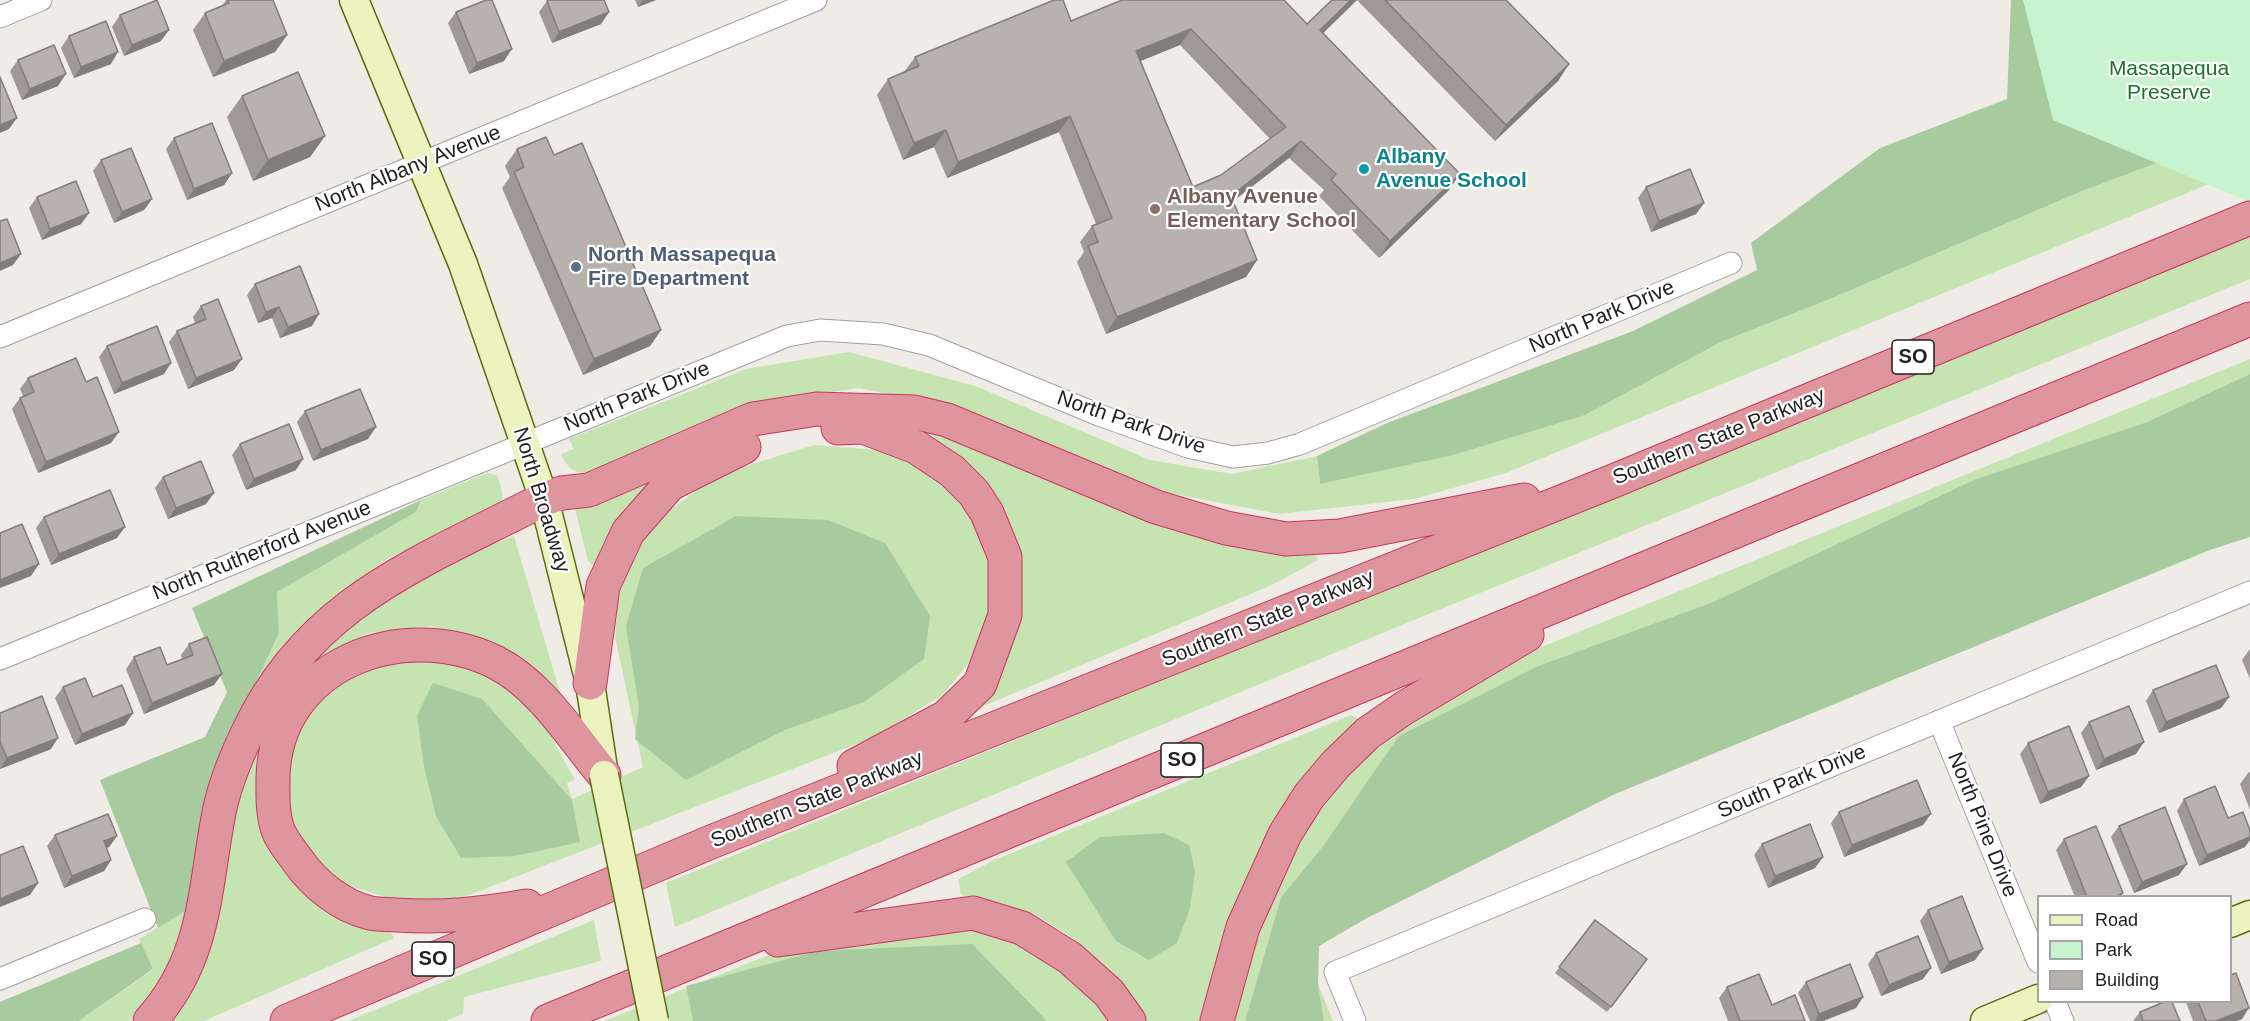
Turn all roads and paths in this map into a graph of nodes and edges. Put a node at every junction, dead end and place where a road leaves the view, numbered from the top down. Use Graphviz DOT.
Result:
graph roads {
  1 [pos="41,0"];
  2 [pos="354,0"];
  3 [pos="816,0"];
  4 [pos="0,17"];
  5 [pos="422,163"];
  6 [pos="2250,212"];
  7 [pos="2250,219"];
  8 [pos="2215,233"];
  9 [pos="1731,263"];
  10 [pos="2250,319"];
  11 [pos="0,337"];
  12 [pos="2250,338"];
  13 [pos="1968,434"];
  14 [pos="525,443"];
  15 [pos="1611,482"];
  16 [pos="544,499"];
  17 [pos="1632,573"];
  18 [pos="2250,592"];
  19 [pos="0,659"];
  20 [pos="590,683"];
  21 [pos="1939,721"];
  22 [pos="604,776"];
  23 [pos="711,842"];
  24 [pos="579,897"];
  25 [pos="2250,915"];
  26 [pos="145,919"];
  27 [pos="2232,922"];
  28 [pos="732,946"];
  29 [pos="2037,960"];
  30 [pos="0,979"];
  31 [pos="2037,999"];
  32 [pos="2055,1003"];
  33 [pos="557,1018"];
  34 [pos="150,1021"];
  35 [pos="287,1021"];
  36 [pos="654,1021"];
  37 [pos="1129,1021"];
  38 [pos="1217,1021"];
  39 [pos="1355,1021"];
  40 [pos="1985,1021"];
  41 [pos="2063,1021"];
  1 -- 4 [label="street"];
  2 -- 5 [label="main road, North Broadway"];
  3 -- 5 [label="street, North Albany Avenue"];
  5 -- 11 [label="street, North Albany Avenue"];
  5 -- 14 [label="main road, North Broadway"];
  6 -- 8 [label="highway"];
  7 -- 8 [label="highway, Southern State Parkway / SO"];
  8 -- 15 [label="highway, Southern State Parkway / SO"];
  9 -- 14 [label="street, North Park Drive"];
  10 -- 13 [label="highway, SO"];
  12 -- 13 [label="highway"];
  13 -- 17 [label="highway, SO"];
  14 -- 16 [label="main road, North Broadway"];
  14 -- 19 [label="street, North Rutherford Avenue"];
  15 -- 16 [label="highway"];
  15 -- 23 [label="highway, Southern State Parkway / SO"];
  16 -- 20 [label="main road, North Broadway"];
  16 -- 34 [label="highway"];
  17 -- 28 [label="highway, SO"];
  17 -- 38 [label="highway"];
  18 -- 21 [label="street, South Park Drive"];
  20 -- 22 [label="main road, North Broadway"];
  20 -- 23 [label="highway"];
  21 -- 29 [label="street, North Pine Drive"];
  21 -- 39 [label="street, South Park Drive"];
  22 -- 24 [label="highway"];
  22 -- 36 [label="main road, North Broadway, bridge"];
  23 -- 24 [label="highway, Southern State Parkway / SO"];
  24 -- 35 [label="highway, Southern State Parkway / SO"];
  25 -- 27 [label="main road"];
  26 -- 30 [label="street"];
  28 -- 33 [label="highway, SO"];
  28 -- 37 [label="highway"];
  31 -- 40 [label="main road"];
  32 -- 41 [label="street"];
}
